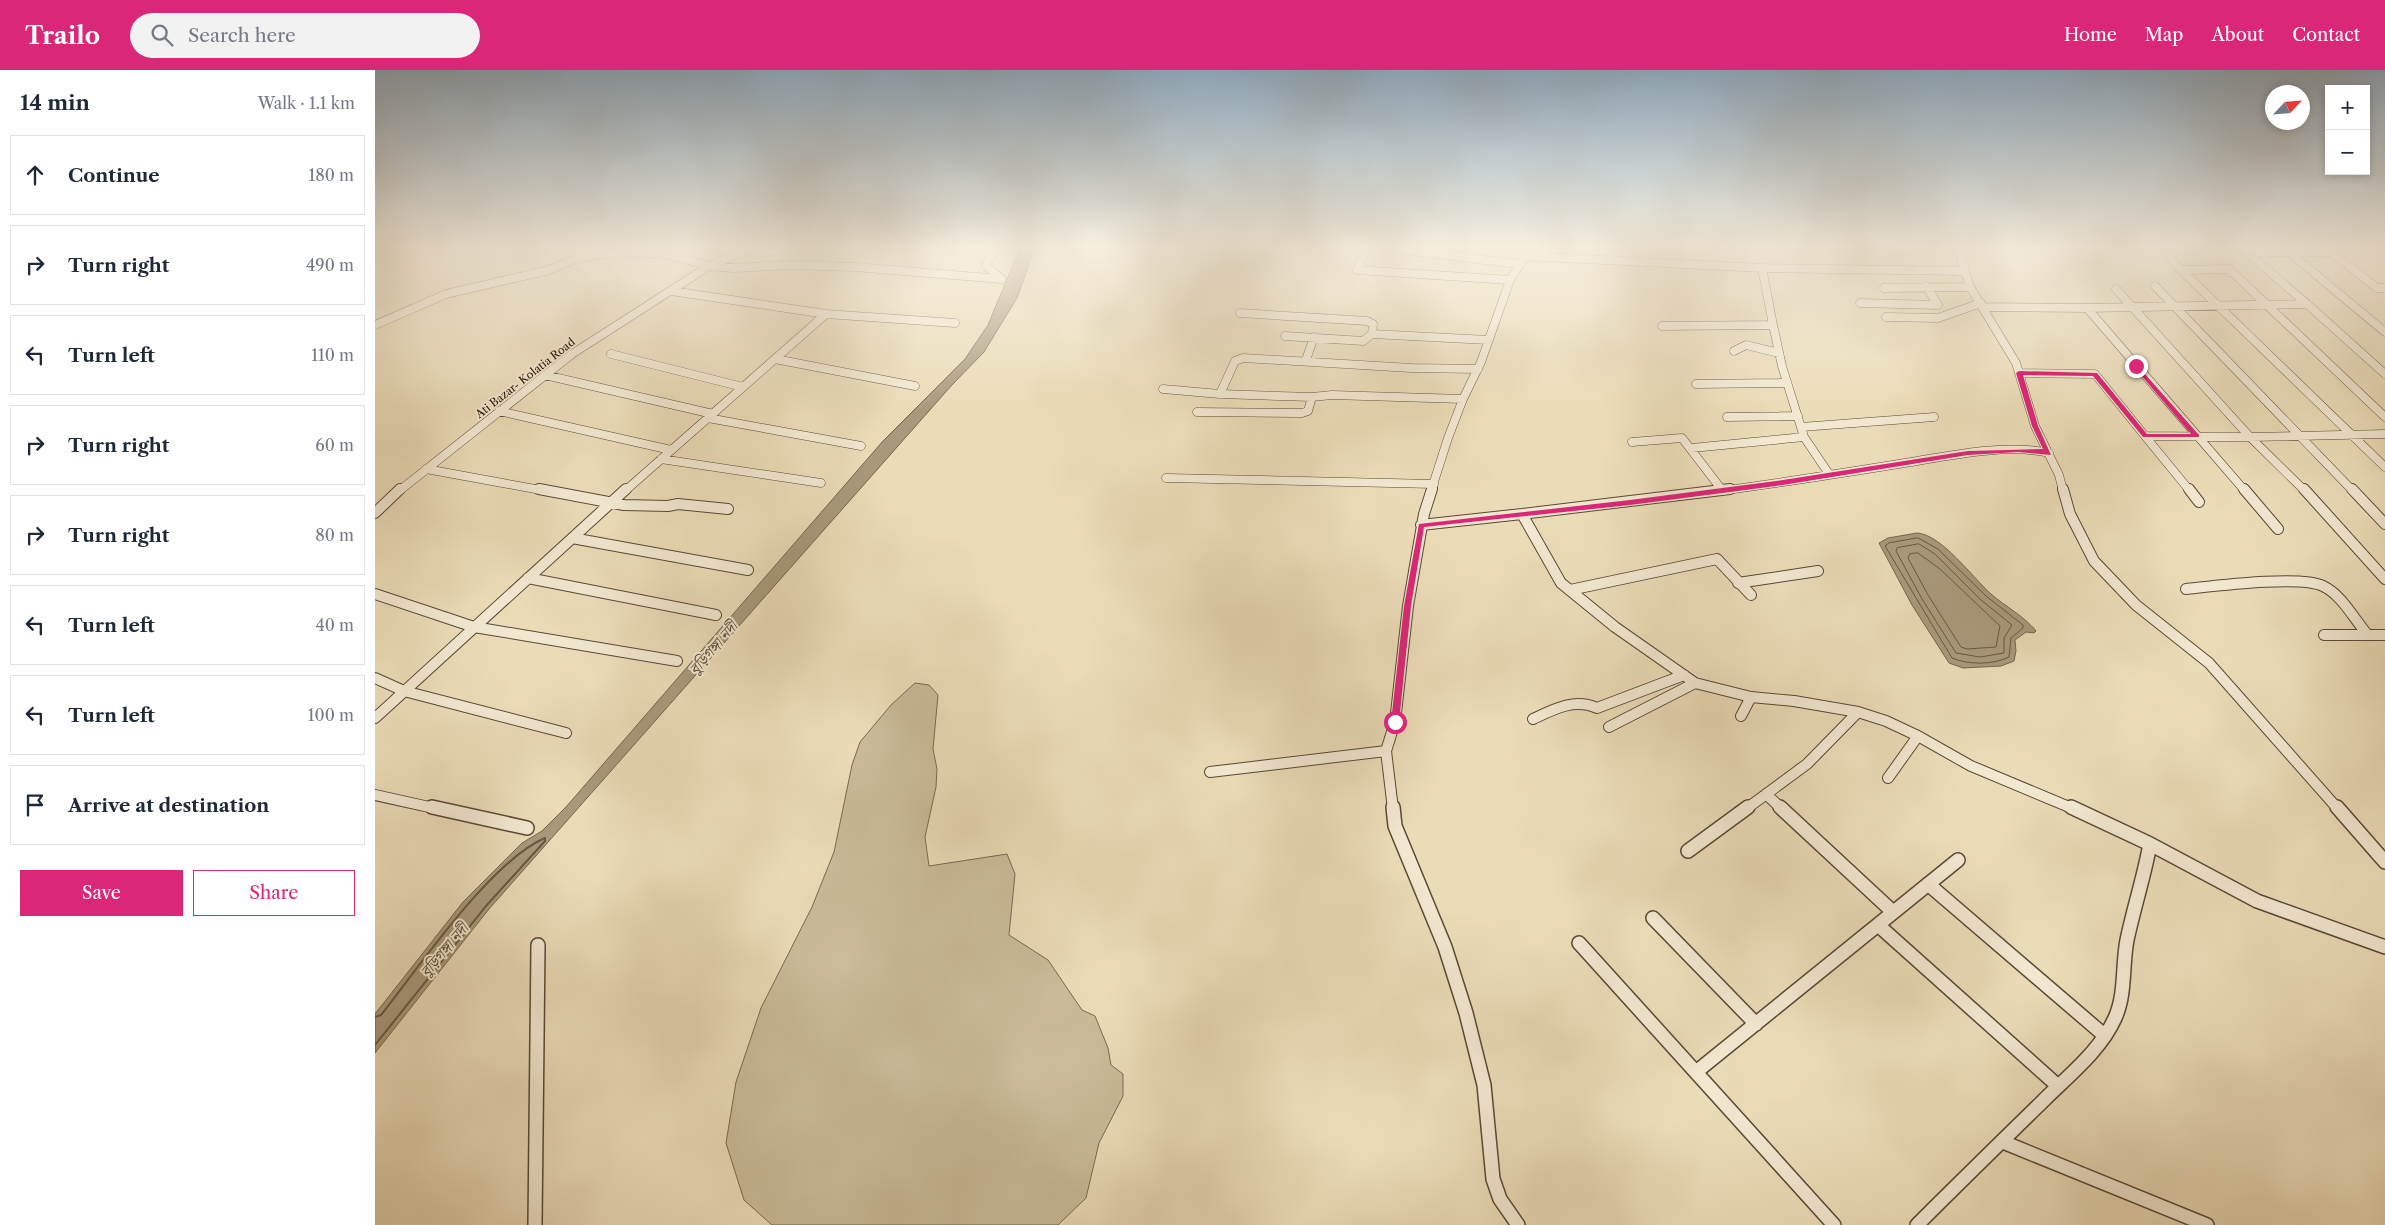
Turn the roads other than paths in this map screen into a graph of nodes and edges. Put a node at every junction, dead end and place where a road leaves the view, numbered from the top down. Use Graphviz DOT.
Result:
graph roads {
  1 [pos="427,302"];
  2 [pos="654,302"];
  3 [pos="744,302"];
  4 [pos="1501,302"];
  5 [pos="1769,302"];
  6 [pos="1936,302"];
  7 [pos="1980,302"];
  8 [pos="2128,302"];
  9 [pos="2171,302"];
  10 [pos="2214,302"];
  11 [pos="2264,302"];
  12 [pos="2305,302"];
  13 [pos="2349,302"];
  14 [pos="1860,303"];
  15 [pos="2266,304"];
  16 [pos="2307,304"];
  17 [pos="1982,305"];
  18 [pos="2218,306"];
  19 [pos="2176,307"];
  20 [pos="2087,308"];
  21 [pos="2133,308"];
  22 [pos="1240,313"];
  23 [pos="826,314"];
  24 [pos="1886,317"];
  25 [pos="955,323"];
  26 [pos="375,324"];
  27 [pos="1773,325"];
  28 [pos="1661,326"];
  29 [pos="2385,332"];
  30 [pos="1372,334"];
  31 [pos="1285,336"];
  32 [pos="1314,337"];
  33 [pos="1488,340"];
  34 [pos="1734,351"];
  35 [pos="1779,353"];
  36 [pos="611,354"];
  37 [pos="775,359"];
  38 [pos="1305,360"];
  39 [pos="1478,369"];
  40 [pos="2019,373"];
  41 [pos="2385,374"];
  42 [pos="545,375"];
  43 [pos="1787,383"];
  44 [pos="1696,384"];
  45 [pos="915,386"];
  46 [pos="743,387"];
  47 [pos="1163,389"];
  48 [pos="1220,394"];
  49 [pos="1312,397"];
  50 [pos="1463,399"];
  51 [pos="499,411"];
  52 [pos="1197,412"];
  53 [pos="710,416"];
  54 [pos="1798,416"];
  55 [pos="1727,417"];
  56 [pos="1934,417"];
  57 [pos="2385,417"];
  58 [pos="1801,427"];
  59 [pos="2385,434"];
  60 [pos="2145,436"];
  61 [pos="2196,436"];
  62 [pos="2300,436"];
  63 [pos="2352,436"];
  64 [pos="1804,437"];
  65 [pos="2250,437"];
  66 [pos="1632,442"];
  67 [pos="861,446"];
  68 [pos="1692,448"];
  69 [pos="671,450"];
  70 [pos="2049,453"];
  71 [pos="661,459"];
  72 [pos="2385,467"];
  73 [pos="426,469"];
  74 [pos="1829,474"];
  75 [pos="1166,478"];
  76 [pos="821,483"];
  77 [pos="1434,484"];
  78 [pos="1722,490"];
  79 [pos="2199,502"];
  80 [pos="611,503"];
  81 [pos="727,509"];
  82 [pos="375,513"];
  83 [pos="1522,514"];
  84 [pos="2385,524"];
  85 [pos="1421,525"];
  86 [pos="2278,530"];
  87 [pos="572,538"];
  88 [pos="747,570"];
  89 [pos="1818,571"];
  90 [pos="528,578"];
  91 [pos="2385,579"];
  92 [pos="1738,584"];
  93 [pos="2186,589"];
  94 [pos="1570,590"];
  95 [pos="375,594"];
  96 [pos="1751,596"];
  97 [pos="716,615"];
  98 [pos="474,627"];
  99 [pos="2324,634"];
  100 [pos="2367,634"];
  101 [pos="2385,635"];
  102 [pos="677,661"];
  103 [pos="1684,675"];
  104 [pos="375,678"];
  105 [pos="1695,683"];
  106 [pos="404,691"];
  107 [pos="1751,697"];
  108 [pos="1858,712"];
  109 [pos="1741,716"];
  110 [pos="375,718"];
  111 [pos="1533,719"];
  112 [pos="1609,727"];
  113 [pos="566,734"];
  114 [pos="1918,736"];
  115 [pos="1386,751"];
  116 [pos="1210,772"];
  117 [pos="1888,778"];
  118 [pos="1766,794"];
  119 [pos="375,795"];
  120 [pos="527,828"];
  121 [pos="2150,844"];
  122 [pos="1688,851"];
  123 [pos="1958,860"];
  124 [pos="2385,862"];
  125 [pos="1928,884"];
  126 [pos="1893,912"];
  127 [pos="1653,918"];
  128 [pos="1878,925"];
  129 [pos="1579,943"];
  130 [pos="538,945"];
  131 [pos="2385,947"];
  132 [pos="1755,1024"];
  133 [pos="2104,1035"];
  134 [pos="1696,1072"];
  135 [pos="2058,1086"];
  136 [pos="2003,1142"];
  137 [pos="535,1225"];
  138 [pos="1518,1225"];
  139 [pos="1834,1225"];
  140 [pos="1917,1225"];
  141 [pos="2207,1225"];
  1 -- 26 [label="street"];
  2 -- 42 [label="street, Ati Bazar- Kolatia Road"];
  3 -- 23 [label="street"];
  4 -- 33 [label="street"];
  5 -- 27 [label="street"];
  6 -- 14 [label="street"];
  7 -- 17 [label="street"];
  8 -- 21 [label="street"];
  9 -- 19 [label="street"];
  10 -- 18 [label="street"];
  11 -- 15 [label="street"];
  12 -- 16 [label="street"];
  13 -- 29 [label="street"];
  15 -- 16 [label="street"];
  15 -- 18 [label="street"];
  15 -- 57 [label="street"];
  16 -- 41 [label="street"];
  17 -- 20 [label="street"];
  17 -- 24 [label="street"];
  17 -- 40 [label="street"];
  18 -- 19 [label="street"];
  18 -- 63 [label="street"];
  19 -- 21 [label="street"];
  19 -- 62 [label="street"];
  20 -- 21 [label="street"];
  20 -- 61 [label="street"];
  21 -- 65 [label="street"];
  22 -- 30 [label="street"];
  23 -- 25 [label="street"];
  23 -- 37 [label="street"];
  27 -- 28 [label="street"];
  27 -- 35 [label="street"];
  30 -- 32 [label="street"];
  30 -- 33 [label="street"];
  31 -- 32 [label="street"];
  32 -- 38 [label="street"];
  33 -- 39 [label="street"];
  34 -- 35 [label="street"];
  35 -- 43 [label="street"];
  36 -- 46 [label="street"];
  37 -- 45 [label="street"];
  37 -- 46 [label="street"];
  38 -- 39 [label="street"];
  38 -- 48 [label="street"];
  39 -- 50 [label="street"];
  40 -- 60 [label="street"];
  40 -- 70 [label="street"];
  42 -- 51 [label="street, Ati Bazar- Kolatia Road"];
  42 -- 53 [label="street"];
  43 -- 44 [label="street"];
  43 -- 54 [label="street"];
  46 -- 53 [label="street"];
  47 -- 48 [label="street"];
  48 -- 49 [label="street"];
  49 -- 50 [label="street"];
  49 -- 52 [label="street"];
  50 -- 77 [label="street"];
  51 -- 69 [label="street"];
  51 -- 73 [label="street, Ati Bazar- Kolatia Road"];
  53 -- 67 [label="street"];
  53 -- 69 [label="street"];
  54 -- 55 [label="street"];
  54 -- 58 [label="street"];
  56 -- 58 [label="street"];
  58 -- 64 [label="street"];
  59 -- 63 [label="street"];
  60 -- 61 [label="street"];
  60 -- 79 [label="street"];
  61 -- 65 [label="street"];
  61 -- 86 [label="street"];
  62 -- 63 [label="street"];
  62 -- 65 [label="street"];
  62 -- 84 [label="street"];
  63 -- 72 [label="street"];
  64 -- 68 [label="street"];
  64 -- 74 [label="street"];
  65 -- 91 [label="street"];
  66 -- 68 [label="street"];
  68 -- 78 [label="street"];
  69 -- 71 [label="street"];
  70 -- 74 [label="street"];
  70 -- 124 [label="street"];
  71 -- 76 [label="street"];
  71 -- 80 [label="street"];
  73 -- 80 [label="street"];
  73 -- 82 [label="street, Ati Bazar- Kolatia Road"];
  74 -- 78 [label="street"];
  75 -- 77 [label="street"];
  77 -- 85 [label="street"];
  78 -- 83 [label="street"];
  80 -- 81 [label="street"];
  80 -- 87 [label="street"];
  83 -- 85 [label="street"];
  83 -- 94 [label="street"];
  85 -- 115 [label="street"];
  87 -- 88 [label="street"];
  87 -- 90 [label="street"];
  89 -- 92 [label="street"];
  90 -- 97 [label="street"];
  90 -- 98 [label="street"];
  92 -- 94 [label="street"];
  92 -- 96 [label="street"];
  93 -- 100 [label="street"];
  94 -- 103 [label="street"];
  95 -- 98 [label="street"];
  98 -- 102 [label="street"];
  98 -- 106 [label="street"];
  99 -- 100 [label="street"];
  100 -- 101 [label="street"];
  103 -- 105 [label="street"];
  103 -- 111 [label="street"];
  104 -- 106 [label="street"];
  105 -- 107 [label="street"];
  105 -- 112 [label="street"];
  106 -- 110 [label="street"];
  106 -- 113 [label="street"];
  107 -- 108 [label="street"];
  107 -- 109 [label="street"];
  108 -- 114 [label="street"];
  108 -- 118 [label="street"];
  114 -- 117 [label="street"];
  114 -- 121 [label="street"];
  115 -- 116 [label="street"];
  115 -- 138 [label="street"];
  118 -- 122 [label="street"];
  118 -- 126 [label="street"];
  119 -- 120 [label="street"];
  121 -- 131 [label="street"];
  121 -- 133 [label="street"];
  123 -- 125 [label="street"];
  125 -- 126 [label="street"];
  125 -- 133 [label="street"];
  126 -- 128 [label="street"];
  127 -- 132 [label="street"];
  128 -- 132 [label="street"];
  128 -- 135 [label="street"];
  129 -- 134 [label="street"];
  130 -- 137 [label="street"];
  132 -- 134 [label="street"];
  133 -- 135 [label="street"];
  134 -- 139 [label="street"];
  135 -- 136 [label="street"];
  136 -- 140 [label="street"];
  136 -- 141 [label="street"];
}
